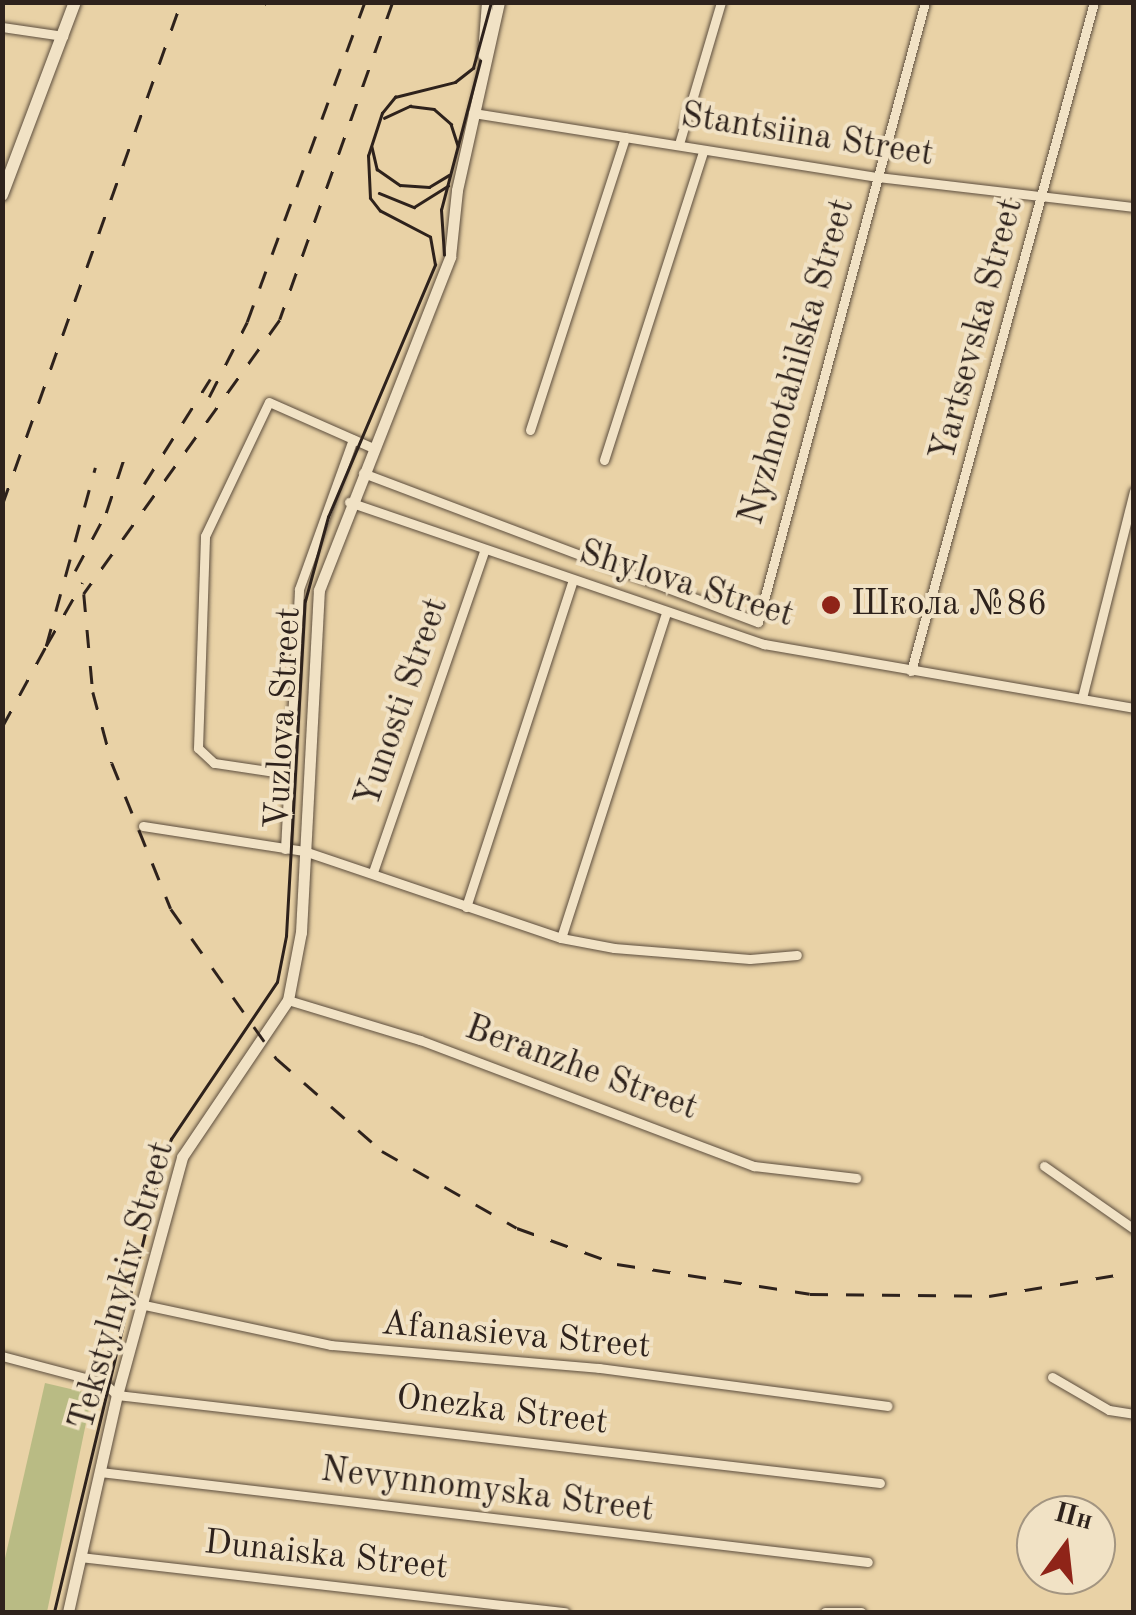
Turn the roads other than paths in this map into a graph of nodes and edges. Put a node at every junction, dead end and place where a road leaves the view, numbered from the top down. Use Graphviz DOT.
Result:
graph roads {
  1 [pos="75,2"];
  2 [pos="486,2"];
  3 [pos="499,2"];
  4 [pos="721,2"];
  5 [pos="925,2"];
  6 [pos="1094,2"];
  7 [pos="2,27"];
  8 [pos="63,36"];
  9 [pos="484,58"];
  10 [pos="473,113"];
  11 [pos="624,137"];
  12 [pos="679,144"];
  13 [pos="703,151"];
  14 [pos="878,177"];
  15 [pos="2,195"];
  16 [pos="1042,196"];
  17 [pos="1134,207"];
  18 [pos="530,430"];
  19 [pos="353,439"];
  20 [pos="370,447"];
  21 [pos="604,460"];
  22 [pos="360,472"];
  23 [pos="1134,491"];
  24 [pos="349,502"];
  25 [pos="484,550"];
  26 [pos="573,580"];
  27 [pos="666,612"];
  28 [pos="758,622"];
  29 [pos="912,671"];
  30 [pos="1082,698"];
  31 [pos="1134,708"];
  32 [pos="288,774"];
  33 [pos="143,826"];
  34 [pos="285,849"];
  35 [pos="304,851"];
  36 [pos="374,872"];
  37 [pos="466,907"];
  38 [pos="561,938"];
  39 [pos="797,954"];
  40 [pos="288,1000"];
  41 [pos="1044,1166"];
  42 [pos="856,1178"];
  43 [pos="1134,1229"];
  44 [pos="140,1304"];
  45 [pos="2,1356"];
  46 [pos="1052,1377"];
  47 [pos="117,1395"];
  48 [pos="888,1406"];
  49 [pos="1134,1414"];
  50 [pos="100,1472"];
  51 [pos="880,1483"];
  52 [pos="80,1557"];
  53 [pos="868,1562"];
  54 [pos="68,1612"];
  55 [pos="565,1612"];
  56 [pos="826,1612"];
  57 [pos="861,1612"];
  1 -- 8 [label="main road"];
  2 -- 9 [label="street, Vuzlova Street"];
  3 -- 9 [label="street, Vuzlova Street"];
  4 -- 12 [label="street"];
  5 -- 14 [label="street, Nyzhnotahilska Street"];
  6 -- 16 [label="street, Yartsevska Street"];
  7 -- 8 [label="street"];
  8 -- 15 [label="main road"];
  9 -- 10 [label="street, Vuzlova Street"];
  10 -- 11 [label="street, Stantsiina Street"];
  10 -- 20 [label="street, Vuzlova Street"];
  11 -- 12 [label="street, Stantsiina Street"];
  11 -- 18 [label="street"];
  12 -- 13 [label="street, Stantsiina Street"];
  13 -- 14 [label="street, Stantsiina Street"];
  13 -- 21 [label="street"];
  14 -- 16 [label="street, Stantsiina Street"];
  14 -- 28 [label="street, Nyzhnotahilska Street"];
  16 -- 17 [label="street, Stantsiina Street"];
  16 -- 29 [label="street, Yartsevska Street"];
  19 -- 20 [label="street"];
  19 -- 32 [label="street"];
  19 -- 32 [label="street"];
  20 -- 22 [label="street, Vuzlova Street"];
  22 -- 24 [label="street, Vuzlova Street"];
  22 -- 28 [label="street, Shylova Street"];
  23 -- 30 [label="street"];
  24 -- 25 [label="street, Shylova Street"];
  24 -- 35 [label="street, Vuzlova Street"];
  25 -- 26 [label="street, Shylova Street"];
  25 -- 36 [label="street, Yunosti Street"];
  26 -- 27 [label="street, Shylova Street"];
  26 -- 37 [label="street"];
  27 -- 29 [label="street, Shylova Street"];
  27 -- 38 [label="street"];
  29 -- 30 [label="street, Shylova Street"];
  30 -- 31 [label="street, Shylova Street"];
  32 -- 34 [label="street"];
  33 -- 34 [label="street"];
  34 -- 35 [label="street"];
  35 -- 36 [label="street"];
  35 -- 40 [label="street, Vuzlova Street"];
  36 -- 37 [label="street"];
  37 -- 38 [label="street"];
  38 -- 39 [label="street"];
  40 -- 42 [label="street, Beranzhe Street"];
  40 -- 44 [label="street, Tekstylnykiv Street"];
  41 -- 43 [label="street"];
  44 -- 47 [label="street, Tekstylnykiv Street"];
  44 -- 48 [label="street, Afanasieva Street"];
  45 -- 47 [label="street, Onezka Street"];
  46 -- 49 [label="street"];
  47 -- 50 [label="street, Tekstylnykiv Street"];
  47 -- 51 [label="street, Onezka Street"];
  50 -- 52 [label="street, Tekstylnykiv Street"];
  50 -- 53 [label="street, Nevynnomyska Street"];
  52 -- 54 [label="street, Tekstylnykiv Street"];
  52 -- 55 [label="street, Dunaiska Street"];
  56 -- 57 [label="street"];
}
